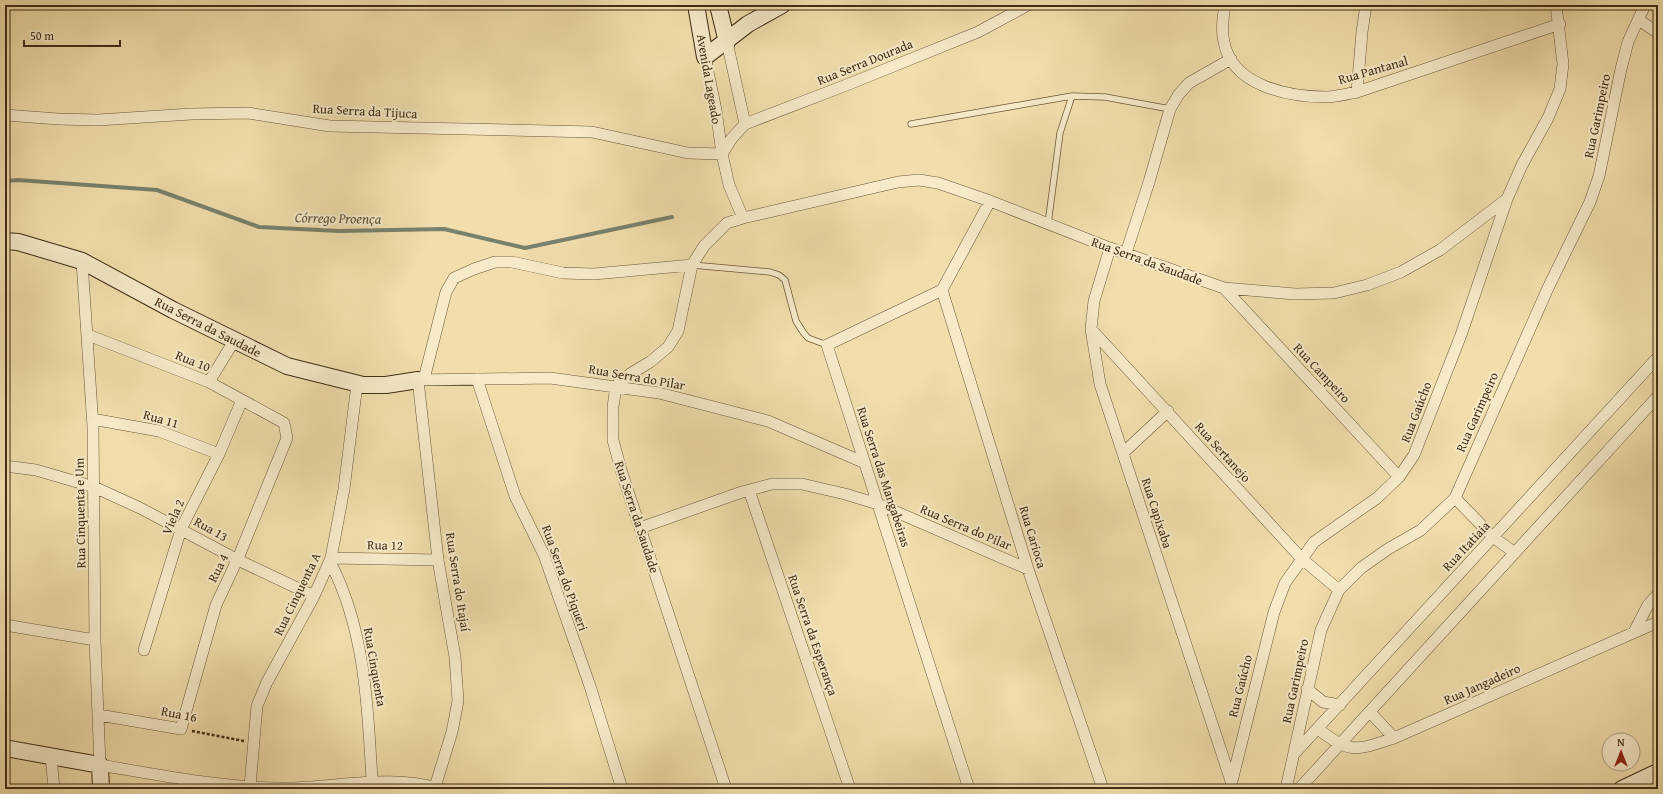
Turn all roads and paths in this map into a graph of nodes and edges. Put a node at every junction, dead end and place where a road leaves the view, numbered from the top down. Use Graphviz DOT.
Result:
graph roads {
  1 [pos="696,5"];
  2 [pos="718,5"];
  3 [pos="782,5"];
  4 [pos="1028,5"];
  5 [pos="1225,5"];
  6 [pos="1366,5"];
  7 [pos="1556,5"];
  8 [pos="1645,5"];
  9 [pos="1639,20"];
  10 [pos="1560,24"];
  11 [pos="1658,32"];
  12 [pos="727,42"];
  13 [pos="705,57"];
  14 [pos="1231,59"];
  15 [pos="1357,92"];
  16 [pos="1072,96"];
  17 [pos="1170,109"];
  18 [pos="5,115"];
  19 [pos="745,124"];
  20 [pos="910,124"];
  21 [pos="722,154"];
  22 [pos="1507,199"];
  23 [pos="990,201"];
  24 [pos="743,218"];
  25 [pos="1048,224"];
  26 [pos="5,241"];
  27 [pos="1110,248"];
  28 [pos="1126,253"];
  29 [pos="82,261"];
  30 [pos="692,265"];
  31 [pos="1224,288"];
  32 [pos="942,290"];
  33 [pos="1091,329"];
  34 [pos="88,335"];
  35 [pos="234,341"];
  36 [pos="828,345"];
  37 [pos="1658,357"];
  38 [pos="421,379"];
  39 [pos="477,379"];
  40 [pos="209,382"];
  41 [pos="357,384"];
  42 [pos="616,386"];
  43 [pos="1658,396"];
  44 [pos="242,400"];
  45 [pos="1168,411"];
  46 [pos="92,419"];
  47 [pos="284,423"];
  48 [pos="219,454"];
  49 [pos="1123,454"];
  50 [pos="865,463"];
  51 [pos="5,466"];
  52 [pos="1399,477"];
  53 [pos="94,487"];
  54 [pos="749,490"];
  55 [pos="1455,498"];
  56 [pos="878,504"];
  57 [pos="640,528"];
  58 [pos="181,529"];
  59 [pos="1494,537"];
  60 [pos="1515,553"];
  61 [pos="1301,558"];
  62 [pos="238,560"];
  63 [pos="331,560"];
  64 [pos="438,560"];
  65 [pos="1028,569"];
  66 [pos="1339,590"];
  67 [pos="1658,594"];
  68 [pos="314,596"];
  69 [pos="1658,622"];
  70 [pos="5,625"];
  71 [pos="1634,632"];
  72 [pos="95,640"];
  73 [pos="144,650"];
  74 [pos="1307,688"];
  75 [pos="1340,705"];
  76 [pos="1370,712"];
  77 [pos="99,715"];
  78 [pos="182,729"];
  79 [pos="1318,729"];
  80 [pos="1394,738"];
  81 [pos="253,743"];
  82 [pos="1340,745"];
  83 [pos="5,748"];
  84 [pos="1294,754"];
  85 [pos="51,756"];
  86 [pos="100,765"];
  87 [pos="1658,772"];
  88 [pos="372,781"];
  89 [pos="188,784"];
  90 [pos="250,786"];
  91 [pos="1230,786"];
  92 [pos="438,788"];
  93 [pos="54,789"];
  94 [pos="101,789"];
  95 [pos="622,789"];
  96 [pos="726,789"];
  97 [pos="850,789"];
  98 [pos="969,789"];
  99 [pos="1103,789"];
  100 [pos="1286,789"];
  101 [pos="1299,789"];
  102 [pos="1622,789"];
  1 -- 13 [label="street, Avenida Lageado"];
  2 -- 12 [label="street, Avenida Lageado"];
  3 -- 12 [label="street"];
  4 -- 19 [label="street, Rua Serra Dourada"];
  5 -- 14 [label="street, Rua Pantanal"];
  6 -- 15 [label="street"];
  7 -- 10 [label="street, Rua Gaúcho"];
  8 -- 9 [label="street, Rua Garimpeiro"];
  9 -- 11 [label="street"];
  9 -- 55 [label="street, Rua Garimpeiro"];
  10 -- 15 [label="street, Rua Pantanal"];
  10 -- 22 [label="street, Rua Gaúcho"];
  12 -- 13 [label="street"];
  12 -- 19 [label="street, Avenida Lageado"];
  13 -- 21 [label="street, Avenida Lageado"];
  14 -- 15 [label="street, Rua Pantanal"];
  14 -- 17 [label="street"];
  16 -- 17 [label="lane"];
  16 -- 20 [label="lane"];
  16 -- 25 [label="lane"];
  17 -- 28 [label="street"];
  18 -- 21 [label="street, Rua Serra da Tijuca"];
  19 -- 21 [label="street, Rua Serra Dourada"];
  21 -- 24 [label="street, Avenida Lageado"];
  22 -- 31 [label="street, Rua Serra da Saudade"];
  22 -- 52 [label="street, Rua Gaúcho"];
  23 -- 24 [label="street, Rua Serra da Saudade"];
  23 -- 25 [label="street, Rua Serra da Saudade"];
  23 -- 32 [label="street"];
  24 -- 30 [label="street"];
  25 -- 27 [label="street, Rua Serra da Saudade"];
  26 -- 29 [label="street, Rua Serra da Saudade"];
  27 -- 28 [label="street, Rua Serra da Saudade"];
  27 -- 33 [label="street, Rua Capixaba"];
  28 -- 31 [label="street, Rua Serra da Saudade"];
  29 -- 34 [label="street, Rua Cinquenta e Um"];
  29 -- 35 [label="street, Rua Serra da Saudade"];
  30 -- 36 [label="lane"];
  30 -- 38 [label="street"];
  30 -- 42 [label="street"];
  31 -- 52 [label="street, Rua Campeiro"];
  32 -- 36 [label="street"];
  32 -- 65 [label="street, Rua Carioca"];
  33 -- 45 [label="street, Rua Sertanejo"];
  33 -- 49 [label="street, Rua Capixaba"];
  34 -- 40 [label="street, Rua 10"];
  34 -- 46 [label="street, Rua Cinquenta e Um"];
  35 -- 40 [label="street"];
  35 -- 41 [label="street, Rua Serra da Saudade"];
  36 -- 50 [label="street, Rua Serra das Mangabeiras"];
  37 -- 59 [label="street, Rua Itatiaia"];
  38 -- 39 [label="street, Rua Serra do Pilar"];
  38 -- 41 [label="street, Rua Serra da Saudade"];
  38 -- 64 [label="street, Rua Serra do Itajaí"];
  39 -- 42 [label="street, Rua Serra do Pilar"];
  39 -- 95 [label="street, Rua Serra do Piqueri"];
  40 -- 44 [label="street, Rua 10"];
  41 -- 63 [label="street, Rua Cinquenta A"];
  42 -- 50 [label="street, Rua Serra do Pilar"];
  42 -- 57 [label="street, Rua Serra da Saudade"];
  43 -- 60 [label="street"];
  44 -- 47 [label="street, Rua 10"];
  44 -- 48 [label="street, Viela 2"];
  45 -- 49 [label="street"];
  45 -- 61 [label="street, Rua Sertanejo"];
  46 -- 48 [label="street, Rua 11"];
  46 -- 53 [label="street, Rua Cinquenta e Um"];
  47 -- 62 [label="street, Rua 4"];
  48 -- 58 [label="street, Viela 2"];
  49 -- 91 [label="street, Rua Capixaba"];
  50 -- 56 [label="street, Rua Serra das Mangabeiras"];
  51 -- 53 [label="street, Rua 13"];
  52 -- 61 [label="street, Rua Gaúcho"];
  53 -- 58 [label="street, Rua 13"];
  53 -- 72 [label="street, Rua Cinquenta e Um"];
  54 -- 56 [label="street, Rua Serra do Pilar"];
  54 -- 57 [label="street, Rua Serra do Pilar"];
  54 -- 97 [label="street, Rua Serra da Esperança"];
  55 -- 59 [label="street"];
  55 -- 66 [label="street, Rua Garimpeiro"];
  56 -- 65 [label="street, Rua Serra do Pilar"];
  56 -- 98 [label="street, Rua Serra das Mangabeiras"];
  57 -- 96 [label="street, Rua Serra da Saudade"];
  58 -- 62 [label="street, Rua 13"];
  58 -- 73 [label="street, Viela 2"];
  59 -- 60 [label="street"];
  59 -- 75 [label="street, Rua Itatiaia"];
  60 -- 76 [label="street"];
  61 -- 66 [label="street, Rua Sertanejo"];
  61 -- 91 [label="street, Rua Gaúcho"];
  62 -- 68 [label="street, Rua 13"];
  62 -- 78 [label="street, Rua 4"];
  63 -- 64 [label="street, Rua 12"];
  63 -- 68 [label="street, Rua Cinquenta A"];
  63 -- 88 [label="street, Rua Cinquenta"];
  64 -- 92 [label="street, Rua Serra do Itajaí"];
  65 -- 99 [label="street, Rua Carioca"];
  66 -- 74 [label="street, Rua Garimpeiro"];
  67 -- 71 [label="street"];
  68 -- 81 [label="street, Rua Cinquenta A"];
  69 -- 71 [label="street, Rua Jangadeiro"];
  70 -- 72 [label="street"];
  71 -- 80 [label="street, Rua Jangadeiro"];
  72 -- 77 [label="street, Rua Cinquenta e Um"];
  74 -- 75 [label="street"];
  74 -- 84 [label="street, Rua Garimpeiro"];
  75 -- 79 [label="street, Rua Itatiaia"];
  76 -- 80 [label="street"];
  76 -- 82 [label="street"];
  77 -- 78 [label="street, Rua 16"];
  77 -- 86 [label="street, Rua Cinquenta e Um"];
  78 -- 81 [label="path, Rua 16"];
  79 -- 82 [label="street, Rua Jangadeiro"];
  79 -- 84 [label="street, Rua Itatiaia"];
  80 -- 82 [label="street, Rua Jangadeiro"];
  81 -- 90 [label="street, Rua Cinquenta A"];
  82 -- 101 [label="street"];
  83 -- 85 [label="street"];
  84 -- 100 [label="street, Rua Garimpeiro"];
  85 -- 86 [label="street"];
  85 -- 93 [label="street"];
  86 -- 89 [label="street"];
  86 -- 94 [label="street"];
  87 -- 102 [label="street"];
  88 -- 90 [label="street"];
  88 -- 92 [label="street"];
  89 -- 90 [label="street"];
}
